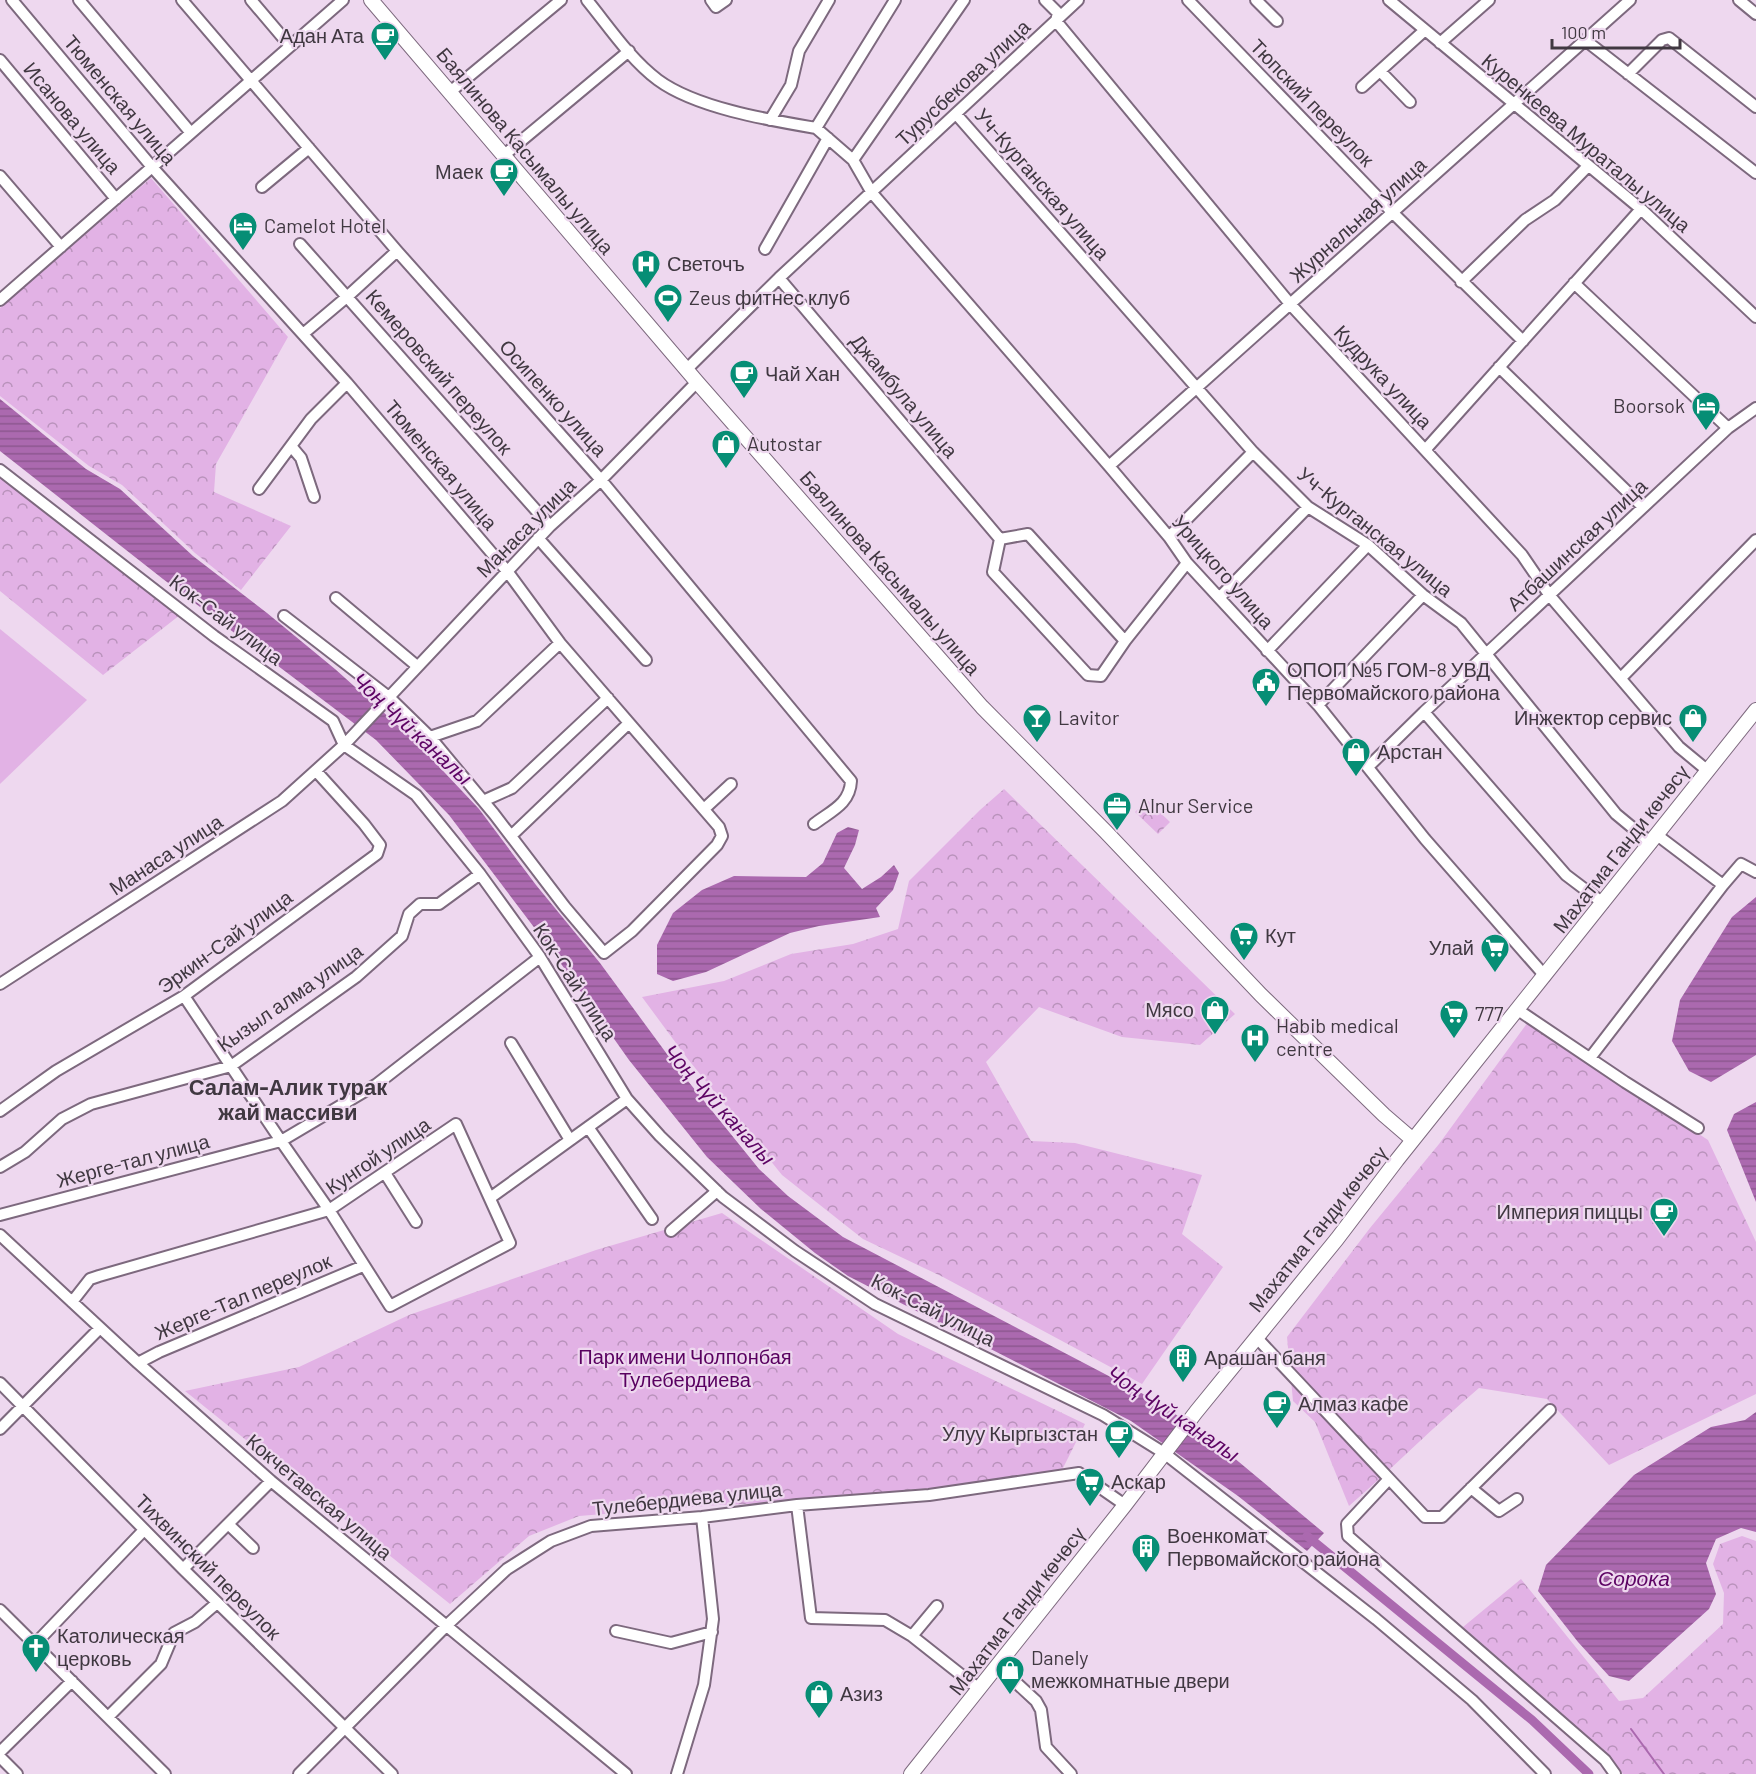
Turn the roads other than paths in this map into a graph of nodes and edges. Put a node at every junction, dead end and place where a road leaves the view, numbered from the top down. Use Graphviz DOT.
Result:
graph roads {
  1 [pos="12,0"];
  2 [pos="79,0"];
  3 [pos="182,0"];
  4 [pos="250,0"];
  5 [pos="343,0"];
  6 [pos="371,0"];
  7 [pos="561,0"];
  8 [pos="587,0"];
  9 [pos="711,0"];
  10 [pos="726,0"];
  11 [pos="895,0"];
  12 [pos="964,0"];
  13 [pos="1045,0"];
  14 [pos="1078,0"];
  15 [pos="1188,0"];
  16 [pos="1256,0"];
  17 [pos="1389,0"];
  18 [pos="1489,0"];
  19 [pos="1630,0"];
  20 [pos="1739,0"];
  21 [pos="825,2"];
  22 [pos="1755,10"];
  23 [pos="1056,21"];
  24 [pos="1277,21"];
  25 [pos="1425,30"];
  26 [pos="1586,40"];
  27 [pos="1440,43"];
  28 [pos="290,46"];
  29 [pos="629,51"];
  30 [pos="0,60"];
  31 [pos="1380,71"];
  32 [pos="1628,74"];
  33 [pos="251,81"];
  34 [pos="1362,87"];
  35 [pos="450,92"];
  36 [pos="1410,102"];
  37 [pos="1514,105"];
  38 [pos="1756,107"];
  39 [pos="956,114"];
  40 [pos="770,120"];
  41 [pos="816,128"];
  42 [pos="191,133"];
  43 [pos="828,138"];
  44 [pos="309,148"];
  45 [pos="503,156"];
  46 [pos="853,160"];
  47 [pos="1588,166"];
  48 [pos="152,167"];
  49 [pos="1756,173"];
  50 [pos="0,176"];
  51 [pos="262,187"];
  52 [pos="872,193"];
  53 [pos="116,199"];
  54 [pos="1641,209"];
  55 [pos="1393,213"];
  56 [pos="300,244"];
  57 [pos="61,247"];
  58 [pos="765,249"];
  59 [pos="397,251"];
  60 [pos="779,278"];
  61 [pos="1461,282"];
  62 [pos="1574,283"];
  63 [pos="348,296"];
  64 [pos="0,300"];
  65 [pos="1291,305"];
  66 [pos="1756,317"];
  67 [pos="303,334"];
  68 [pos="1523,341"];
  69 [pos="1499,367"];
  70 [pos="686,370"];
  71 [pos="347,382"];
  72 [pos="697,382"];
  73 [pos="1198,388"];
  74 [pos="1756,408"];
  75 [pos="1728,428"];
  76 [pos="291,446"];
  77 [pos="1426,449"];
  78 [pos="1253,452"];
  79 [pos="1109,466"];
  80 [pos="0,470"];
  81 [pos="601,480"];
  82 [pos="259,489"];
  83 [pos="314,496"];
  84 [pos="1308,507"];
  85 [pos="1643,507"];
  86 [pos="550,526"];
  87 [pos="1169,537"];
  88 [pos="538,538"];
  89 [pos="1000,538"];
  90 [pos="1756,540"];
  91 [pos="1368,546"];
  92 [pos="1187,563"];
  93 [pos="507,571"];
  94 [pos="1423,595"];
  95 [pos="1550,596"];
  96 [pos="1220,597"];
  97 [pos="336,598"];
  98 [pos="284,616"];
  99 [pos="1125,641"];
  100 [pos="560,643"];
  101 [pos="1267,651"];
  102 [pos="1485,655"];
  103 [pos="646,660"];
  104 [pos="417,666"];
  105 [pos="1621,678"];
  106 [pos="608,698"];
  107 [pos="387,700"];
  108 [pos="1318,705"];
  109 [pos="1756,710"];
  110 [pos="1424,712"];
  111 [pos="629,723"];
  112 [pos="430,737"];
  113 [pos="344,745"];
  114 [pos="1369,766"];
  115 [pos="316,771"];
  116 [pos="1708,771"];
  117 [pos="731,784"];
  118 [pos="483,801"];
  119 [pos="704,808"];
  120 [pos="814,824"];
  121 [pos="511,836"];
  122 [pos="1654,839"];
  123 [pos="1756,872"];
  124 [pos="480,874"];
  125 [pos="1723,885"];
  126 [pos="1603,903"];
  127 [pos="540,957"];
  128 [pos="1545,976"];
  129 [pos="0,984"];
  130 [pos="184,996"];
  131 [pos="1518,1010"];
  132 [pos="511,1043"];
  133 [pos="1590,1058"];
  134 [pos="231,1066"];
  135 [pos="627,1099"];
  136 [pos="0,1111"];
  137 [pos="588,1127"];
  138 [pos="1698,1128"];
  139 [pos="570,1140"];
  140 [pos="1413,1140"];
  141 [pos="281,1141"];
  142 [pos="0,1167"];
  143 [pos="385,1173"];
  144 [pos="717,1191"];
  145 [pos="490,1198"];
  146 [pos="329,1210"];
  147 [pos="0,1215"];
  148 [pos="652,1219"];
  149 [pos="416,1222"];
  150 [pos="671,1231"];
  151 [pos="0,1235"];
  152 [pos="363,1266"];
  153 [pos="72,1302"];
  154 [pos="100,1328"];
  155 [pos="1256,1337"];
  156 [pos="138,1363"];
  157 [pos="0,1383"];
  158 [pos="23,1406"];
  159 [pos="1550,1410"];
  160 [pos="0,1429"];
  161 [pos="1164,1453"];
  162 [pos="1389,1479"];
  163 [pos="271,1481"];
  164 [pos="1471,1488"];
  165 [pos="1517,1499"];
  166 [pos="797,1505"];
  167 [pos="1125,1505"];
  168 [pos="702,1517"];
  169 [pos="228,1524"];
  170 [pos="144,1530"];
  171 [pos="253,1548"];
  172 [pos="183,1569"];
  173 [pos="217,1603"];
  174 [pos="937,1606"];
  175 [pos="0,1610"];
  176 [pos="446,1626"];
  177 [pos="616,1631"];
  178 [pos="712,1632"];
  179 [pos="912,1636"];
  180 [pos="35,1644"];
  181 [pos="998,1666"];
  182 [pos="72,1681"];
  183 [pos="979,1689"];
  184 [pos="108,1717"];
  185 [pos="345,1728"];
  186 [pos="0,1752"];
  187 [pos="0,1757"];
  188 [pos="1542,1773"];
  189 [pos="17,1774"];
  190 [pos="165,1774"];
  191 [pos="299,1774"];
  192 [pos="392,1774"];
  193 [pos="624,1774"];
  194 [pos="677,1774"];
  195 [pos="911,1774"];
  196 [pos="1071,1774"];
  197 [pos="1615,1774"];
  1 -- 48 [label="street, Тюменская улица"];
  2 -- 42 [label="street"];
  3 -- 33 [label="street, Осипенко улица"];
  4 -- 28 [label="street"];
  5 -- 28 [label="street"];
  6 -- 35 [label="main road, Баялинова Касымалы улица"];
  7 -- 35 [label="street"];
  8 -- 29 [label="street"];
  9 -- 10 [label="street"];
  11 -- 41 [label="street"];
  12 -- 46 [label="street"];
  13 -- 23 [label="street, Кудрука улица"];
  14 -- 23 [label="street, Турусбекова улица"];
  15 -- 55 [label="street, Тюпский переулок"];
  16 -- 24 [label="street, Тюпский переулок"];
  17 -- 25 [label="street, Куренкеева Мураталы улица"];
  18 -- 27 [label="street"];
  19 -- 26 [label="street, Журнальная улица"];
  20 -- 22 [label="street"];
  21 -- 40 [label="street"];
  23 -- 39 [label="street, Турусбекова улица"];
  23 -- 65 [label="street, Кудрука улица"];
  25 -- 27 [label="street, Куренкеева Мураталы улица"];
  25 -- 31 [label="street"];
  26 -- 32 [label="street"];
  26 -- 37 [label="street, Журнальная улица"];
  27 -- 37 [label="street, Куренкеева Мураталы улица"];
  28 -- 33 [label="street"];
  29 -- 40 [label="street"];
  29 -- 45 [label="street"];
  30 -- 53 [label="street, Исанова улица"];
  31 -- 34 [label="street"];
  31 -- 36 [label="street"];
  32 -- 38 [label="street"];
  32 -- 49 [label="street"];
  33 -- 42 [label="street"];
  33 -- 44 [label="street, Осипенко улица"];
  35 -- 45 [label="main road, Баялинова Касымалы улица"];
  37 -- 47 [label="street, Куренкеева Мураталы улица"];
  37 -- 55 [label="street, Журнальная улица"];
  39 -- 52 [label="street, Турусбекова улица"];
  39 -- 73 [label="street, Уч-Курганская улица"];
  40 -- 41 [label="street"];
  41 -- 43 [label="street"];
  42 -- 48 [label="street"];
  43 -- 46 [label="street"];
  43 -- 58 [label="street"];
  44 -- 51 [label="street"];
  44 -- 59 [label="street, Осипенко улица"];
  45 -- 70 [label="main road, Баялинова Касымалы улица"];
  46 -- 52 [label="street"];
  47 -- 54 [label="street, Куренкеева Мураталы улица"];
  47 -- 61 [label="street"];
  48 -- 53 [label="street"];
  48 -- 67 [label="street, Тюменская улица"];
  50 -- 57 [label="street"];
  52 -- 60 [label="street"];
  52 -- 79 [label="street, Урицкого улица"];
  53 -- 57 [label="street"];
  54 -- 62 [label="street"];
  54 -- 66 [label="street, Куренкеева Мураталы улица"];
  55 -- 61 [label="street, Тюпский переулок"];
  55 -- 65 [label="street, Журнальная улица"];
  56 -- 63 [label="street, Кемеровский переулок"];
  57 -- 64 [label="street"];
  59 -- 63 [label="street"];
  59 -- 81 [label="street, Осипенко улица"];
  60 -- 70 [label="street"];
  60 -- 89 [label="street, Джамбула улица"];
  61 -- 68 [label="street, Тюпский переулок"];
  62 -- 68 [label="street"];
  62 -- 75 [label="street"];
  63 -- 67 [label="street"];
  63 -- 86 [label="street, Кемеровский переулок"];
  65 -- 73 [label="street, Журнальная улица"];
  65 -- 77 [label="street, Кудрука улица"];
  67 -- 71 [label="street, Тюменская улица"];
  68 -- 69 [label="street"];
  69 -- 77 [label="street"];
  69 -- 85 [label="street"];
  70 -- 72 [label="main road, Баялинова Касымалы улица"];
  71 -- 76 [label="street"];
  71 -- 93 [label="street, Тюменская улица"];
  72 -- 81 [label="street, Манаса улица"];
  72 -- 140 [label="main road, Баялинова Касымалы улица"];
  73 -- 78 [label="street, Уч-Курганская улица"];
  73 -- 79 [label="street, Журнальная улица"];
  74 -- 75 [label="street, Атбашинская улица"];
  75 -- 85 [label="street, Атбашинская улица"];
  76 -- 82 [label="street"];
  76 -- 83 [label="street"];
  77 -- 95 [label="street, Кудрука улица"];
  78 -- 84 [label="street, Уч-Курганская улица"];
  78 -- 87 [label="street"];
  79 -- 87 [label="street, Урицкого улица"];
  80 -- 113 [label="street, Кок-Сай улица"];
  81 -- 86 [label="street, Манаса улица"];
  81 -- 120 [label="street, Осипенко улица"];
  84 -- 91 [label="street, Уч-Курганская улица"];
  84 -- 96 [label="street"];
  85 -- 95 [label="street, Атбашинская улица"];
  86 -- 88 [label="street, Манаса улица"];
  87 -- 92 [label="street, Урицкого улица"];
  88 -- 93 [label="street, Манаса улица"];
  88 -- 103 [label="street"];
  89 -- 99 [label="street"];
  89 -- 99 [label="street"];
  90 -- 105 [label="street"];
  91 -- 94 [label="street, Уч-Курганская улица"];
  91 -- 101 [label="street"];
  92 -- 96 [label="street, Урицкого улица"];
  92 -- 99 [label="street"];
  93 -- 100 [label="street, Тюменская улица"];
  93 -- 104 [label="street, Манаса улица"];
  94 -- 102 [label="street, Уч-Курганская улица"];
  94 -- 108 [label="street"];
  95 -- 102 [label="street, Атбашинская улица"];
  95 -- 105 [label="street, Кудрука улица"];
  96 -- 101 [label="street, Урицкого улица"];
  97 -- 104 [label="street"];
  98 -- 107 [label="street"];
  100 -- 106 [label="street, Тюменская улица"];
  100 -- 112 [label="street"];
  101 -- 108 [label="street, Урицкого улица"];
  102 -- 110 [label="street, Атбашинская улица"];
  102 -- 122 [label="street, Уч-Курганская улица"];
  104 -- 107 [label="street, Манаса улица"];
  105 -- 116 [label="street, Кудрука улица"];
  106 -- 111 [label="street, Тюменская улица"];
  106 -- 118 [label="street"];
  107 -- 112 [label="street"];
  107 -- 113 [label="street, Манаса улица"];
  108 -- 114 [label="street, Урицкого улица"];
  109 -- 116 [label="main road, Махатма Ганди көчөсү"];
  110 -- 114 [label="street, Атбашинская улица"];
  110 -- 126 [label="street"];
  111 -- 119 [label="street, Тюменская улица"];
  111 -- 121 [label="street"];
  112 -- 118 [label="street"];
  113 -- 115 [label="street, Манаса улица"];
  113 -- 124 [label="street, Кок-Сай улица"];
  114 -- 128 [label="street, Урицкого улица"];
  115 -- 129 [label="street, Манаса улица"];
  115 -- 130 [label="street, Эркин-Сай улица"];
  116 -- 122 [label="main road, Махатма Ганди көчөсү"];
  117 -- 119 [label="street"];
  118 -- 121 [label="street"];
  119 -- 121 [label="street, Тюменская улица"];
  122 -- 125 [label="street, Уч-Курганская улица"];
  122 -- 126 [label="main road, Махатма Ганди көчөсү"];
  123 -- 125 [label="street"];
  124 -- 127 [label="street, Кок-Сай улица"];
  124 -- 134 [label="street, Кызыл алма улица"];
  125 -- 133 [label="street"];
  126 -- 128 [label="main road, Махатма Ганди көчөсү"];
  127 -- 135 [label="street, Кок-Сай улица"];
  127 -- 141 [label="street, Жерге-тал улица"];
  128 -- 131 [label="main road, Махатма Ганди көчөсү"];
  130 -- 134 [label="street"];
  130 -- 136 [label="street, Эркин-Сай улица"];
  131 -- 133 [label="street"];
  131 -- 140 [label="main road, Махатма Ганди көчөсү"];
  132 -- 139 [label="street"];
  133 -- 138 [label="street"];
  134 -- 141 [label="street"];
  134 -- 142 [label="street, Кызыл алма улица"];
  135 -- 137 [label="street"];
  135 -- 144 [label="street, Кок-Сай улица"];
  137 -- 139 [label="street"];
  137 -- 148 [label="street"];
  139 -- 145 [label="street"];
  140 -- 155 [label="main road, Махатма Ганди көчөсү"];
  141 -- 146 [label="street"];
  141 -- 147 [label="street, Жерге-тал улица"];
  143 -- 145 [label="street, Кунгой улица"];
  143 -- 146 [label="street, Кунгой улица"];
  143 -- 149 [label="street"];
  144 -- 150 [label="street"];
  144 -- 161 [label="street, Кок-Сай улица"];
  145 -- 152 [label="street, Кунгой улица"];
  146 -- 152 [label="street"];
  146 -- 153 [label="street, Кунгой улица"];
  151 -- 153 [label="street, Кокчетавская улица"];
  152 -- 156 [label="street, Жерге-Тал переулок"];
  153 -- 154 [label="street, Кокчетавская улица"];
  154 -- 156 [label="street, Кокчетавская улица"];
  154 -- 158 [label="street"];
  155 -- 161 [label="main road, Махатма Ганди көчөсү"];
  155 -- 162 [label="street"];
  156 -- 163 [label="street, Кокчетавская улица"];
  157 -- 158 [label="street, Тихвинский переулок"];
  158 -- 160 [label="street"];
  158 -- 170 [label="street, Тихвинский переулок"];
  159 -- 164 [label="street"];
  161 -- 167 [label="main road, Махатма Ганди көчөсү"];
  161 -- 188 [label="street, Кок-Сай улица"];
  162 -- 164 [label="street"];
  162 -- 197 [label="street"];
  163 -- 169 [label="street"];
  163 -- 176 [label="street, Кокчетавская улица"];
  164 -- 165 [label="street"];
  166 -- 167 [label="street, Тулебердиева улица"];
  166 -- 168 [label="street, Тулебердиева улица"];
  166 -- 179 [label="street"];
  167 -- 181 [label="main road, Махатма Ганди көчөсү"];
  168 -- 176 [label="street, Тулебердиева улица"];
  168 -- 178 [label="street"];
  169 -- 171 [label="street"];
  169 -- 172 [label="street"];
  170 -- 172 [label="street, Тихвинский переулок"];
  170 -- 180 [label="street"];
  172 -- 173 [label="street, Тихвинский переулок"];
  173 -- 184 [label="street"];
  173 -- 185 [label="street, Тихвинский переулок"];
  174 -- 179 [label="street"];
  175 -- 180 [label="street"];
  176 -- 185 [label="street, Тулебердиева улица"];
  176 -- 193 [label="street, Кокчетавская улица"];
  177 -- 178 [label="street"];
  178 -- 194 [label="street"];
  179 -- 183 [label="street"];
  180 -- 182 [label="street"];
  181 -- 183 [label="main road, Махатма Ганди көчөсү"];
  181 -- 196 [label="street"];
  182 -- 184 [label="street"];
  182 -- 186 [label="street"];
  183 -- 195 [label="main road, Махатма Ганди көчөсү"];
  184 -- 190 [label="street"];
  185 -- 191 [label="street, Тулебердиева улица"];
  185 -- 192 [label="street, Тихвинский переулок"];
  187 -- 189 [label="street"];
}
